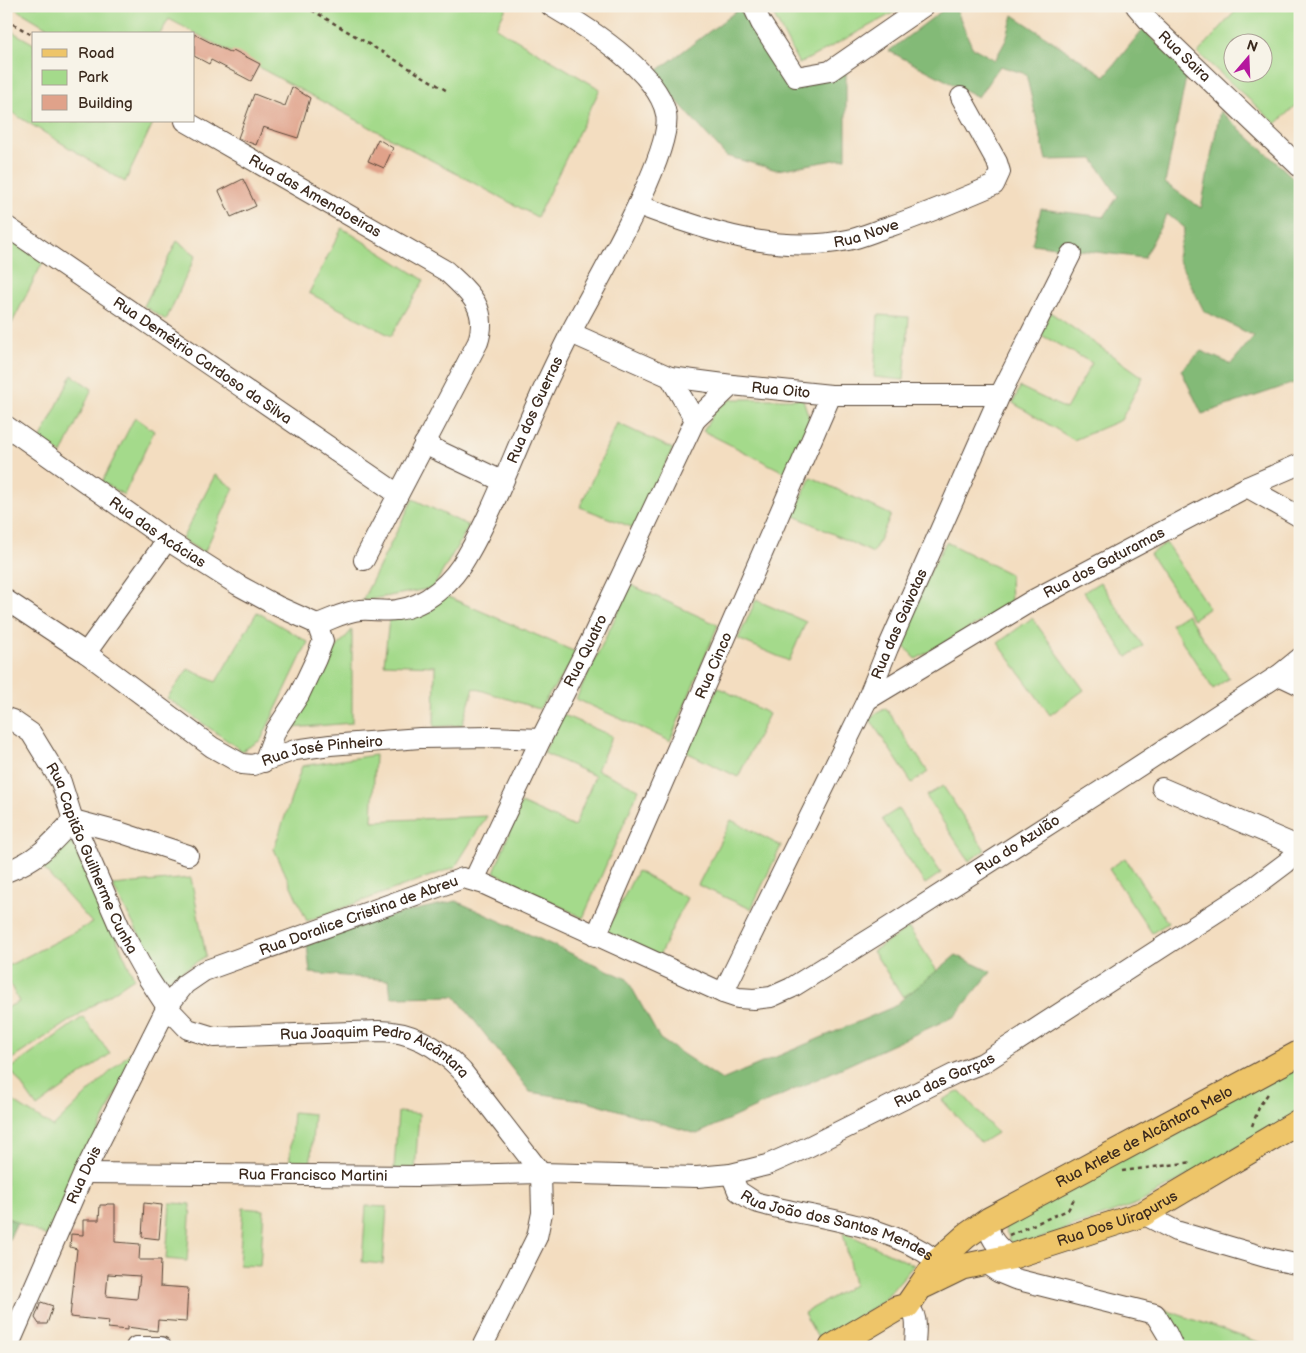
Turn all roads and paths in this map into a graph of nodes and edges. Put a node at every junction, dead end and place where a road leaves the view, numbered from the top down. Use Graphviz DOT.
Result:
graph roads {
  1 [pos="305,6"];
  2 [pos="552,6"];
  3 [pos="753,6"];
  4 [pos="924,6"];
  5 [pos="1136,6"];
  6 [pos="6,20"];
  7 [pos="32,35"];
  8 [pos="449,92"];
  9 [pos="961,96"];
  10 [pos="187,122"];
  11 [pos="1300,167"];
  12 [pos="638,205"];
  13 [pos="6,226"];
  14 [pos="1071,254"];
  15 [pos="571,333"];
  16 [pos="670,377"];
  17 [pos="732,385"];
  18 [pos="831,395"];
  19 [pos="1000,395"];
  20 [pos="695,420"];
  21 [pos="6,426"];
  22 [pos="424,444"];
  23 [pos="1300,464"];
  24 [pos="502,481"];
  25 [pos="1247,487"];
  26 [pos="398,494"];
  27 [pos="1300,517"];
  28 [pos="167,540"];
  29 [pos="364,560"];
  30 [pos="6,600"];
  31 [pos="317,624"];
  32 [pos="888,648"];
  33 [pos="86,653"];
  34 [pos="1300,658"];
  35 [pos="913,672"];
  36 [pos="1279,674"];
  37 [pos="1300,685"];
  38 [pos="867,700"];
  39 [pos="6,718"];
  40 [pos="541,739"];
  41 [pos="264,762"];
  42 [pos="1162,788"];
  43 [pos="73,820"];
  44 [pos="1300,848"];
  45 [pos="188,856"];
  46 [pos="6,872"];
  47 [pos="474,880"];
  48 [pos="596,936"];
  49 [pos="724,993"];
  50 [pos="168,1007"];
  51 [pos="1300,1053"];
  52 [pos="1273,1088"];
  53 [pos="1300,1121"];
  54 [pos="1252,1126"];
  55 [pos="1197,1161"];
  56 [pos="1114,1172"];
  57 [pos="84,1173"];
  58 [pos="541,1173"];
  59 [pos="730,1174"];
  60 [pos="1080,1190"];
  61 [pos="1143,1214"];
  62 [pos="994,1245"];
  63 [pos="1300,1265"];
  64 [pos="943,1266"];
  65 [pos="913,1297"];
  66 [pos="8,1347"];
  67 [pos="136,1347"];
  68 [pos="161,1347"];
  69 [pos="482,1347"];
  70 [pos="832,1347"];
  71 [pos="915,1347"];
  72 [pos="1173,1347"];
  1 -- 8 [label="path"];
  2 -- 12 [label="street, Rua dos Guerras"];
  3 -- 4 [label="street"];
  5 -- 11 [label="street, Rua Saira"];
  6 -- 7 [label="path"];
  9 -- 12 [label="street, Rua Nove"];
  10 -- 22 [label="street, Rua das Amendoeiras"];
  12 -- 15 [label="street, Rua dos Guerras"];
  13 -- 26 [label="street, Rua Demétrio Cardoso da Silva"];
  14 -- 19 [label="street, Rua das Gaivotas"];
  15 -- 16 [label="street, Rua Oito"];
  15 -- 24 [label="street, Rua dos Guerras"];
  16 -- 17 [label="street, Rua Oito"];
  16 -- 20 [label="street"];
  17 -- 18 [label="street, Rua Oito"];
  17 -- 20 [label="street, Rua Quatro"];
  18 -- 19 [label="street, Rua Oito"];
  18 -- 48 [label="street, Rua Cinco"];
  19 -- 32 [label="street, Rua das Gaivotas"];
  20 -- 40 [label="street, Rua Quatro"];
  21 -- 28 [label="street, Rua das Acácias"];
  22 -- 24 [label="street"];
  22 -- 26 [label="street, Rua das Amendoeiras"];
  23 -- 25 [label="street, Rua dos Gaturamas"];
  24 -- 31 [label="street, Rua dos Guerras"];
  25 -- 27 [label="street"];
  25 -- 35 [label="street, Rua dos Gaturamas"];
  26 -- 29 [label="street, Rua das Amendoeiras"];
  28 -- 31 [label="street, Rua das Acácias"];
  28 -- 33 [label="street"];
  30 -- 33 [label="street, Rua José Pinheiro"];
  31 -- 41 [label="street"];
  32 -- 35 [label="street"];
  32 -- 38 [label="street, Rua das Gaivotas"];
  33 -- 41 [label="street, Rua José Pinheiro"];
  34 -- 36 [label="street, Rua do Azulão"];
  35 -- 38 [label="street, Rua dos Gaturamas"];
  36 -- 37 [label="street"];
  36 -- 49 [label="street, Rua do Azulão"];
  38 -- 49 [label="street, Rua das Gaivotas"];
  39 -- 43 [label="street, Rua Capitão Guilherme Cunha"];
  40 -- 41 [label="street, Rua José Pinheiro"];
  40 -- 47 [label="street, Rua Quatro"];
  42 -- 44 [label="street"];
  43 -- 45 [label="street"];
  43 -- 46 [label="street"];
  43 -- 50 [label="street, Rua Capitão Guilherme Cunha"];
  44 -- 59 [label="street, Rua das Garças"];
  47 -- 48 [label="street, Rua Doralice Cristina de Abreu"];
  47 -- 50 [label="street, Rua Doralice Cristina de Abreu"];
  48 -- 49 [label="street, Rua Doralice Cristina de Abreu"];
  50 -- 57 [label="street, Rua Dois"];
  50 -- 58 [label="street, Rua Joaquim Pedro Alcântara"];
  51 -- 62 [label="main road, Rua Arlete de Alcântara Melo"];
  52 -- 54 [label="path"];
  53 -- 61 [label="main road, Rua Dos Uirapurus"];
  55 -- 56 [label="path"];
  57 -- 58 [label="street, Rua Francisco Martini"];
  57 -- 66 [label="street, Rua Dois"];
  58 -- 59 [label="street, Rua das Garças"];
  58 -- 69 [label="street"];
  59 -- 64 [label="street, Rua João dos Santos Mendes"];
  60 -- 62 [label="path"];
  61 -- 62 [label="main road, Rua Dos Uirapurus"];
  61 -- 63 [label="street"];
  62 -- 64 [label="main road, Rua Dos Uirapurus"];
  62 -- 64 [label="main road"];
  62 -- 72 [label="street"];
  64 -- 65 [label="main road, Rua Dos Uirapurus"];
  65 -- 70 [label="main road, Rua Dos Uirapurus"];
  65 -- 71 [label="street"];
  67 -- 68 [label="street"];
}
